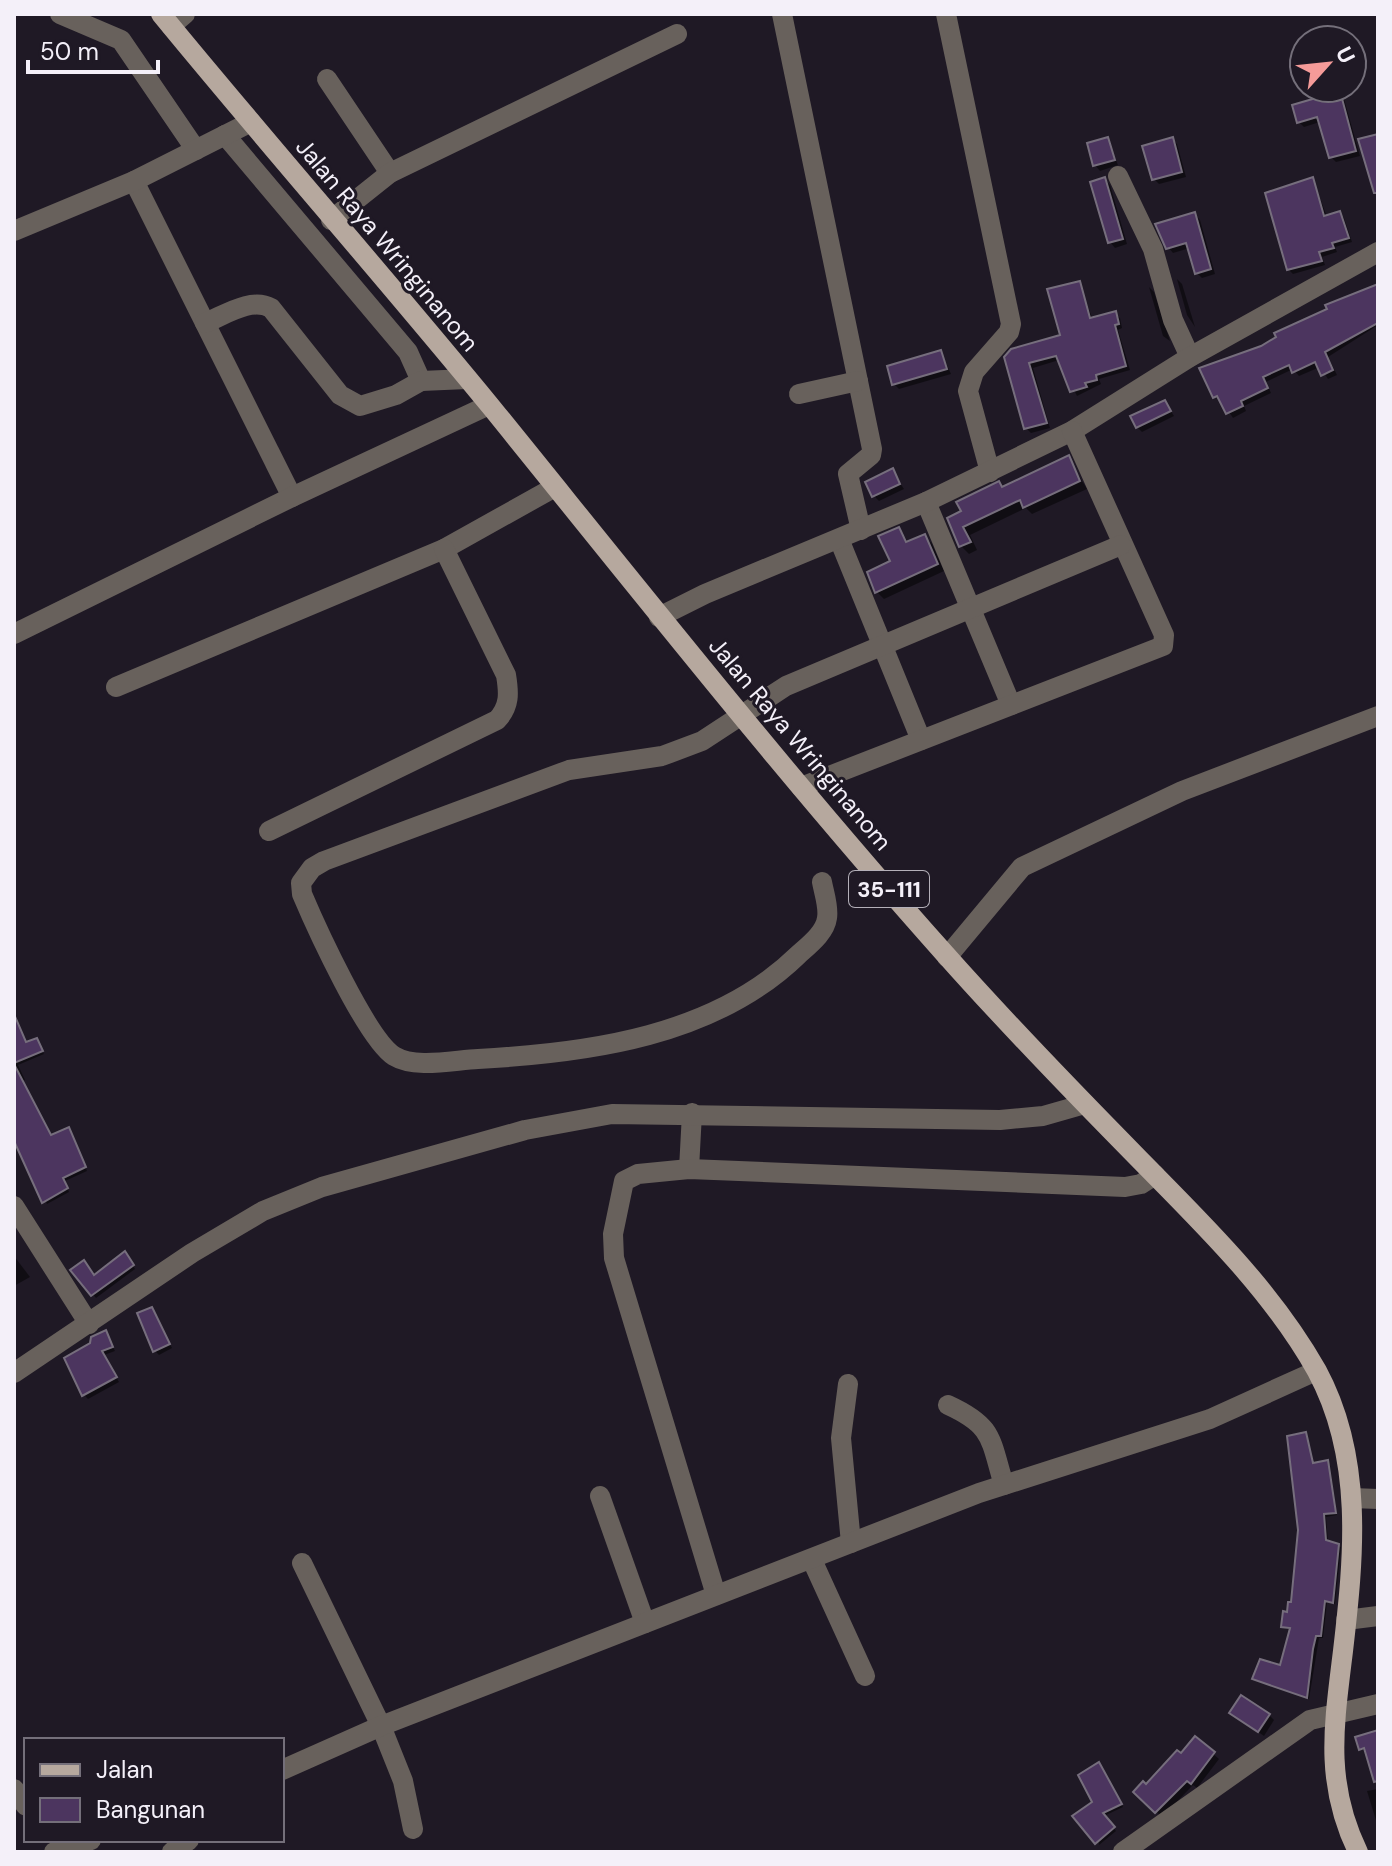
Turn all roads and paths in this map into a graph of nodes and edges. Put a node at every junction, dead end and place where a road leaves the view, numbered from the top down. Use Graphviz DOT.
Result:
graph roads {
  1 [pos="60,14"];
  2 [pos="782,14"];
  3 [pos="946,14"];
  4 [pos="172,18"];
  5 [pos="677,34"];
  6 [pos="327,79"];
  7 [pos="251,122"];
  8 [pos="225,135"];
  9 [pos="196,150"];
  10 [pos="384,176"];
  11 [pos="1118,176"];
  12 [pos="134,181"];
  13 [pos="331,220"];
  14 [pos="14,231"];
  15 [pos="1378,252"];
  16 [pos="205,323"];
  17 [pos="1190,357"];
  18 [pos="467,379"];
  19 [pos="421,381"];
  20 [pos="858,381"];
  21 [pos="799,394"];
  22 [pos="489,405"];
  23 [pos="1072,431"];
  24 [pos="990,472"];
  25 [pos="555,487"];
  26 [pos="292,497"];
  27 [pos="926,502"];
  28 [pos="861,530"];
  29 [pos="839,539"];
  30 [pos="1121,545"];
  31 [pos="444,549"];
  32 [pos="970,607"];
  33 [pos="659,617"];
  34 [pos="14,634"];
  35 [pos="881,643"];
  36 [pos="116,687"];
  37 [pos="1011,705"];
  38 [pos="740,715"];
  39 [pos="1378,716"];
  40 [pos="921,740"];
  41 [pos="801,787"];
  42 [pos="269,831"];
  43 [pos="822,882"];
  44 [pos="947,957"];
  45 [pos="1085,1104"];
  46 [pos="692,1113"];
  47 [pos="689,1169"];
  48 [pos="1155,1175"];
  49 [pos="14,1206"];
  50 [pos="89,1324"];
  51 [pos="1316,1371"];
  52 [pos="14,1373"];
  53 [pos="848,1384"];
  54 [pos="948,1405"];
  55 [pos="1004,1485"];
  56 [pos="600,1496"];
  57 [pos="1352,1498"];
  58 [pos="1378,1499"];
  59 [pos="851,1543"];
  60 [pos="812,1560"];
  61 [pos="302,1563"];
  62 [pos="716,1595"];
  63 [pos="1378,1616"];
  64 [pos="1346,1620"];
  65 [pos="645,1623"];
  66 [pos="865,1676"];
  67 [pos="1378,1704"];
  68 [pos="1336,1711"];
  69 [pos="381,1726"];
  70 [pos="284,1769"];
  71 [pos="413,1829"];
  72 [pos="80,1842"];
  73 [pos="53,1847"];
  74 [pos="1123,1852"];
  75 [pos="1358,1852"];
  1 -- 9 [label="street"];
  2 -- 20 [label="street"];
  3 -- 24 [label="street"];
  4 -- 7 [label="main road, Jalan Raya Wringinanom / 35-111"];
  5 -- 10 [label="street"];
  6 -- 10 [label="street"];
  7 -- 8 [label="street"];
  7 -- 13 [label="main road, Jalan Raya Wringinanom / 35-111"];
  8 -- 9 [label="street"];
  8 -- 19 [label="street"];
  9 -- 12 [label="street"];
  10 -- 13 [label="street"];
  11 -- 17 [label="street"];
  12 -- 14 [label="street"];
  12 -- 16 [label="street"];
  13 -- 18 [label="main road, Jalan Raya Wringinanom / 35-111"];
  15 -- 17 [label="street"];
  16 -- 19 [label="street"];
  16 -- 26 [label="street"];
  17 -- 23 [label="street"];
  18 -- 19 [label="street"];
  18 -- 22 [label="main road, Jalan Raya Wringinanom / 35-111"];
  20 -- 21 [label="street"];
  20 -- 28 [label="street"];
  22 -- 25 [label="main road, Jalan Raya Wringinanom / 35-111"];
  22 -- 26 [label="street"];
  23 -- 24 [label="street"];
  23 -- 30 [label="street"];
  24 -- 27 [label="street"];
  25 -- 31 [label="street"];
  25 -- 33 [label="main road, Jalan Raya Wringinanom / 35-111"];
  26 -- 34 [label="street"];
  27 -- 28 [label="street"];
  27 -- 32 [label="street"];
  28 -- 29 [label="street"];
  29 -- 33 [label="street"];
  29 -- 35 [label="street"];
  30 -- 32 [label="street"];
  30 -- 37 [label="street"];
  31 -- 36 [label="street"];
  31 -- 42 [label="street"];
  32 -- 35 [label="street"];
  32 -- 37 [label="street"];
  33 -- 38 [label="main road, Jalan Raya Wringinanom / 35-111"];
  35 -- 38 [label="street"];
  35 -- 40 [label="street"];
  37 -- 40 [label="street"];
  38 -- 41 [label="main road, Jalan Raya Wringinanom / 35-111"];
  38 -- 43 [label="street"];
  39 -- 44 [label="street"];
  40 -- 41 [label="street"];
  41 -- 44 [label="main road, Jalan Raya Wringinanom / 35-111"];
  44 -- 45 [label="main road, Jalan Raya Wringinanom / 35-111"];
  45 -- 46 [label="street"];
  45 -- 48 [label="main road, Jalan Raya Wringinanom / 35-111"];
  46 -- 47 [label="street"];
  46 -- 50 [label="street"];
  47 -- 48 [label="street"];
  47 -- 62 [label="street"];
  48 -- 51 [label="main road, Jalan Raya Wringinanom / 35-111"];
  49 -- 50 [label="street"];
  50 -- 52 [label="street"];
  51 -- 55 [label="street"];
  51 -- 57 [label="main road, Jalan Raya Wringinanom / 35-111"];
  53 -- 59 [label="street"];
  54 -- 55 [label="street"];
  55 -- 59 [label="street"];
  56 -- 65 [label="street"];
  57 -- 58 [label="street"];
  57 -- 64 [label="main road, Jalan Raya Wringinanom / 35-111"];
  59 -- 60 [label="street"];
  60 -- 62 [label="street"];
  60 -- 66 [label="street"];
  61 -- 69 [label="street"];
  62 -- 65 [label="street"];
  63 -- 64 [label="street"];
  64 -- 68 [label="main road, Jalan Raya Wringinanom / 35-111"];
  65 -- 69 [label="street"];
  67 -- 68 [label="street"];
  68 -- 74 [label="street"];
  68 -- 75 [label="main road, Jalan Raya Wringinanom / 35-111"];
  69 -- 70 [label="street"];
  69 -- 71 [label="street"];
  72 -- 73 [label="street"];
}
